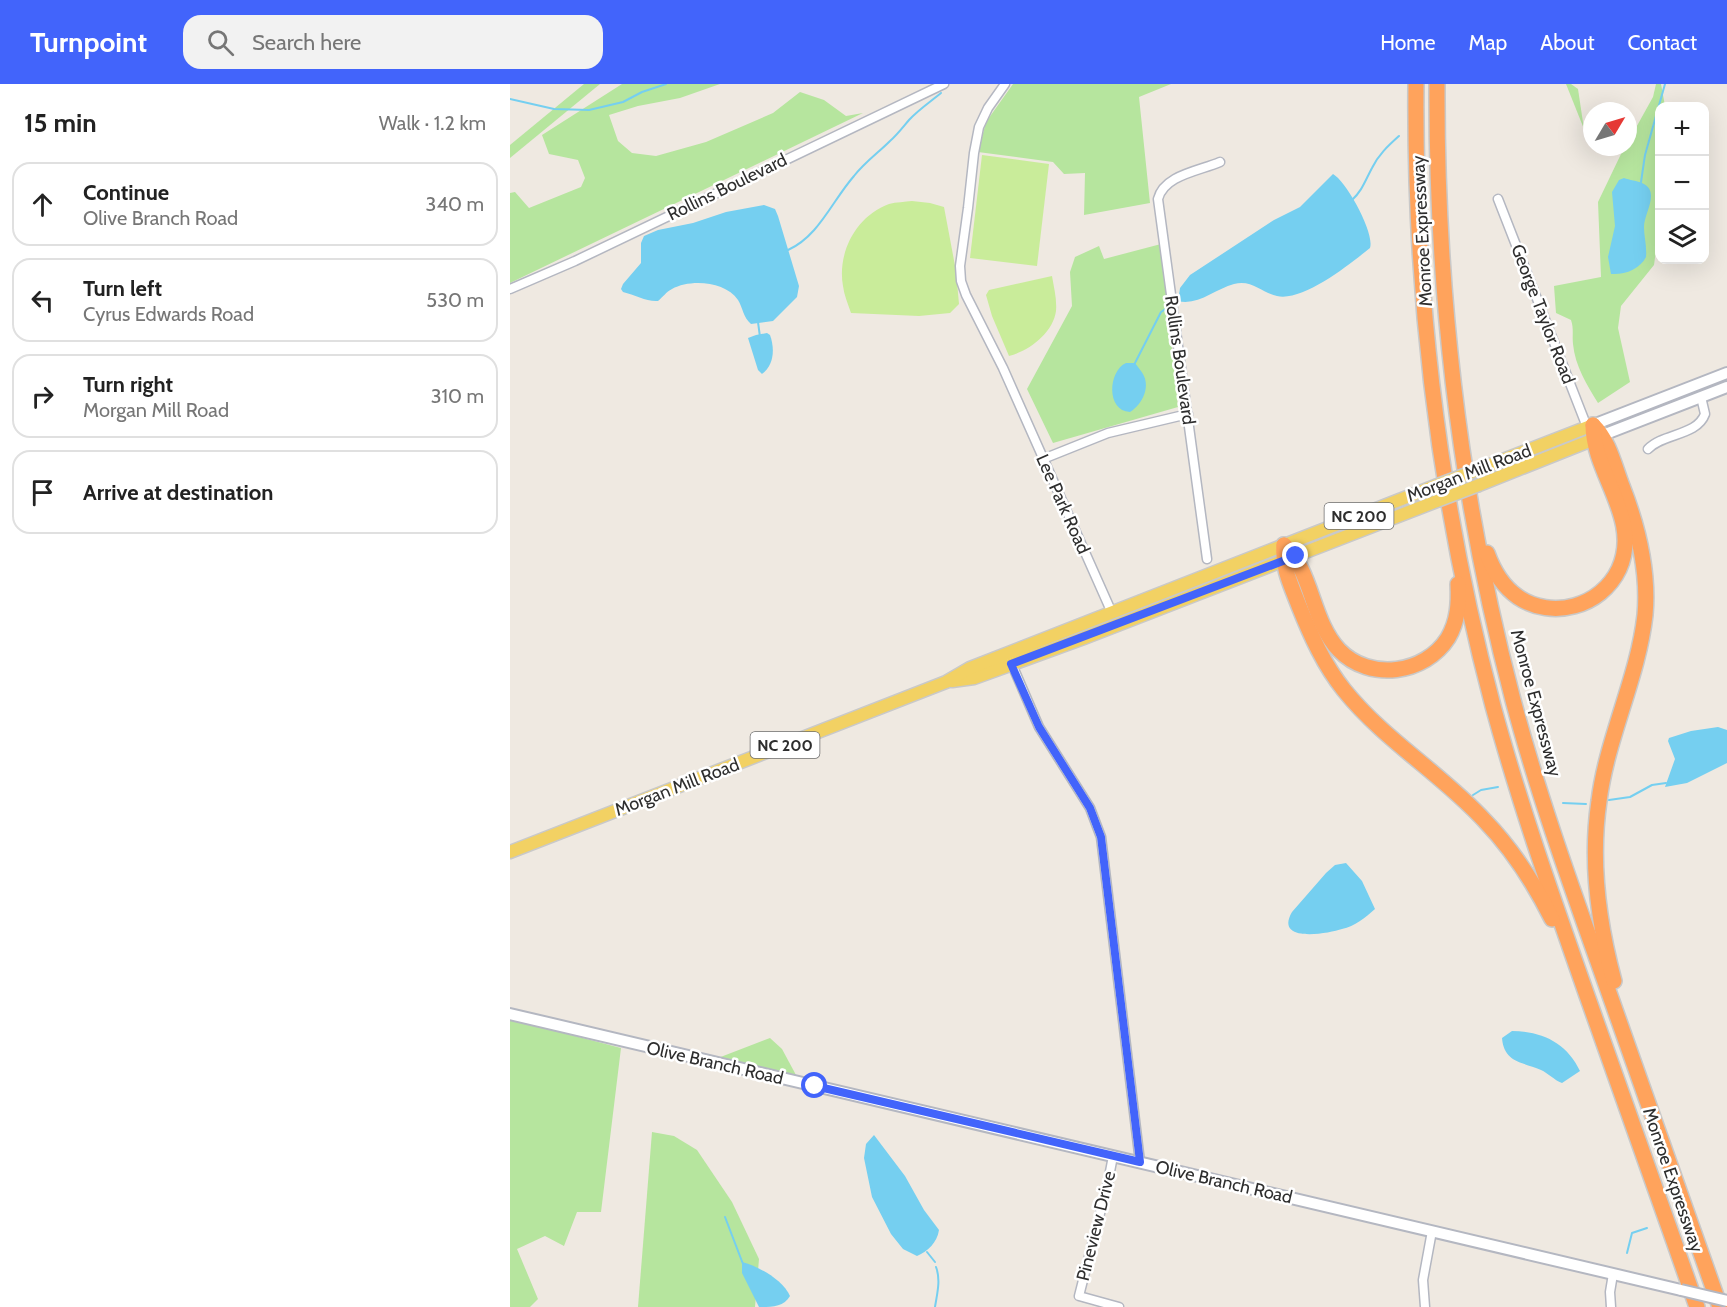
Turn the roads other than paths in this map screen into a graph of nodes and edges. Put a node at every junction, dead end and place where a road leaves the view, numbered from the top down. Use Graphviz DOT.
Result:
graph roads {
  1 [pos="944,84"];
  2 [pos="1005,84"];
  3 [pos="1416,84"];
  4 [pos="1437,84"];
  5 [pos="1220,162"];
  6 [pos="1498,200"];
  7 [pos="510,290"];
  8 [pos="1727,374"];
  9 [pos="1727,387"];
  10 [pos="1701,397"];
  11 [pos="1188,414"];
  12 [pos="1594,432"];
  13 [pos="1648,449"];
  14 [pos="1042,459"];
  15 [pos="1470,501"];
  16 [pos="1454,527"];
  17 [pos="1284,545"];
  18 [pos="1289,558"];
  19 [pos="1207,560"];
  20 [pos="1112,613"];
  21 [pos="1009,659"];
  22 [pos="510,852"];
  23 [pos="1589,1001"];
  24 [pos="510,1014"];
  25 [pos="1655,1125"];
  26 [pos="1113,1156"];
  27 [pos="1140,1162"];
  28 [pos="1432,1231"];
  29 [pos="1613,1274"];
  30 [pos="1727,1301"];
  31 [pos="1119,1307"];
  32 [pos="1425,1307"];
  33 [pos="1611,1307"];
  34 [pos="1697,1307"];
  35 [pos="1720,1307"];
  1 -- 7 [label="street, Rollins Boulevard"];
  2 -- 14 [label="street, Lee Park Road"];
  3 -- 16 [label="highway, Monroe Expressway"];
  4 -- 15 [label="highway, Monroe Expressway"];
  5 -- 11 [label="street, Rollins Boulevard"];
  6 -- 12 [label="street, George Taylor Road"];
  8 -- 12 [label="street, Morgan Mill Road / NC 200"];
  9 -- 10 [label="street, Morgan Mill Road / NC 200"];
  10 -- 12 [label="street, Morgan Mill Road / NC 200"];
  10 -- 13 [label="street"];
  11 -- 14 [label="street"];
  11 -- 19 [label="street, Rollins Boulevard"];
  12 -- 15 [label="highway"];
  12 -- 17 [label="main road, Morgan Mill Road / NC 200, bridge"];
  12 -- 18 [label="main road, Morgan Mill Road / NC 200, bridge"];
  12 -- 25 [label="highway"];
  14 -- 20 [label="street, Lee Park Road"];
  15 -- 25 [label="highway, Monroe Expressway"];
  16 -- 18 [label="highway"];
  16 -- 23 [label="highway, Monroe Expressway"];
  17 -- 18 [label="highway"];
  17 -- 20 [label="main road, Morgan Mill Road / NC 200"];
  18 -- 21 [label="main road, Morgan Mill Road / NC 200"];
  18 -- 23 [label="highway"];
  20 -- 21 [label="main road, Morgan Mill Road / NC 200"];
  21 -- 22 [label="main road, Morgan Mill Road / NC 200"];
  21 -- 27 [label="street"];
  23 -- 34 [label="highway, Monroe Expressway"];
  24 -- 26 [label="street, Olive Branch Road"];
  25 -- 35 [label="highway, Monroe Expressway"];
  26 -- 27 [label="street, Olive Branch Road"];
  26 -- 31 [label="street, Pineview Drive"];
  27 -- 28 [label="street, Olive Branch Road"];
  28 -- 29 [label="street, Olive Branch Road"];
  28 -- 32 [label="street"];
  29 -- 30 [label="street, Olive Branch Road, bridge"];
  29 -- 33 [label="street"];
}
